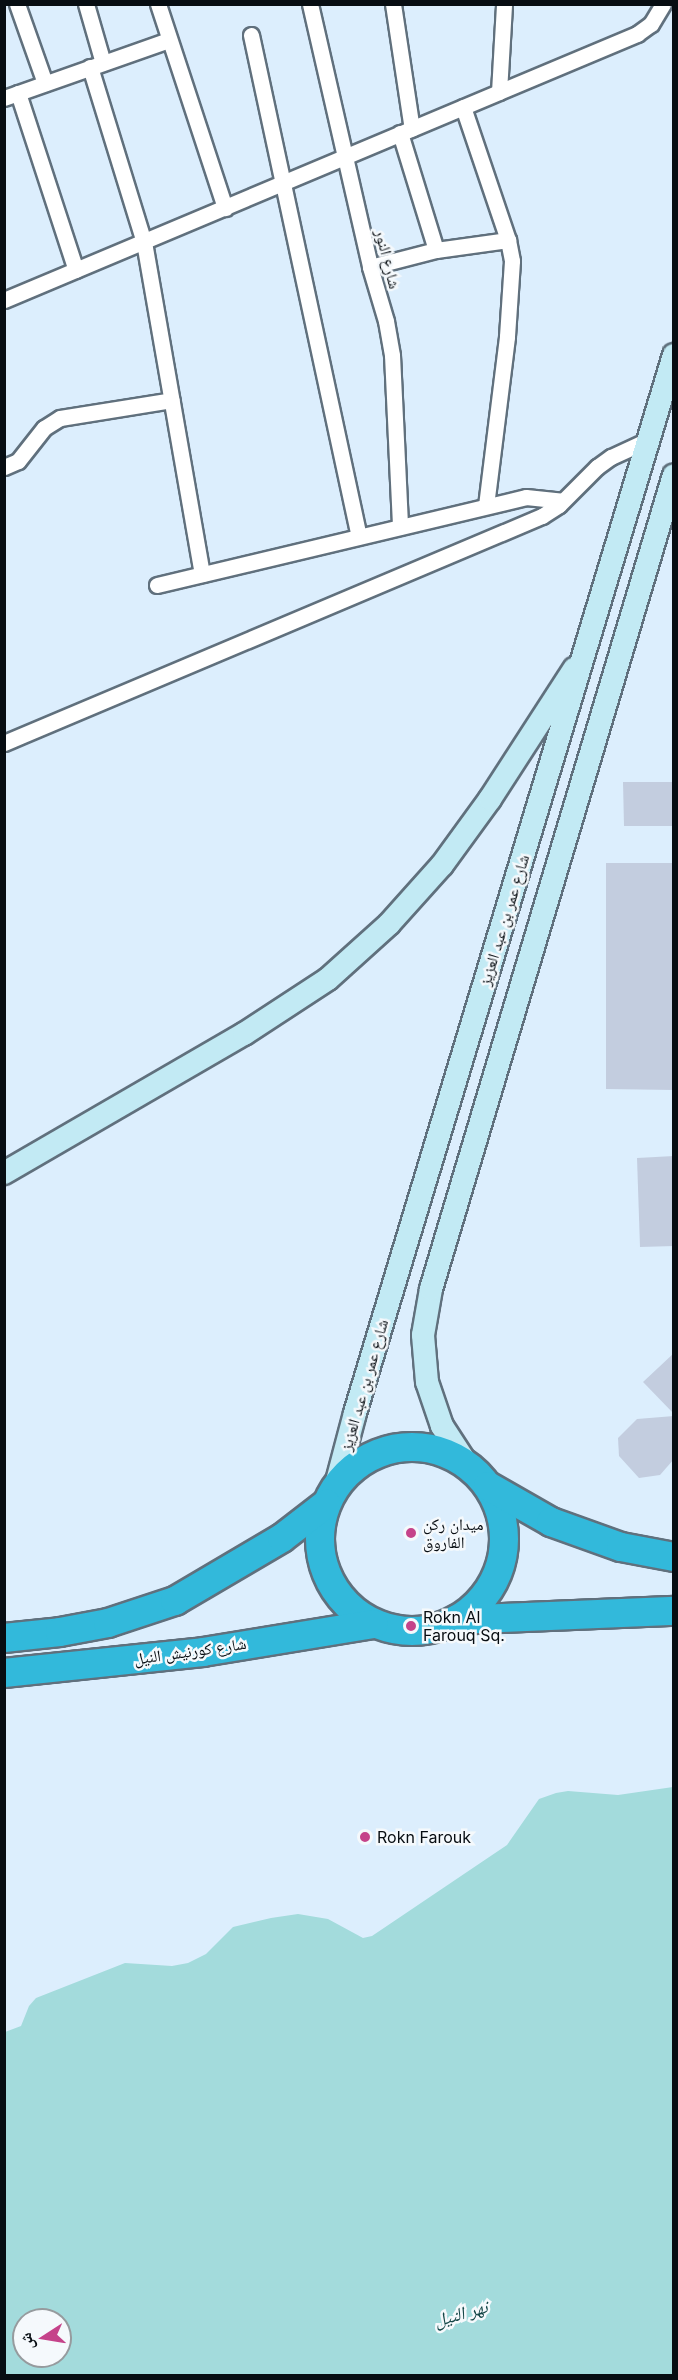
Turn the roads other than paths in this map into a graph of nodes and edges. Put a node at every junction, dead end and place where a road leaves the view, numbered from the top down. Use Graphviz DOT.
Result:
graph roads {
  1 [pos="17,4"];
  2 [pos="86,4"];
  3 [pos="158,4"];
  4 [pos="310,4"];
  5 [pos="393,4"];
  6 [pos="504,4"];
  7 [pos="663,4"];
  8 [pos="250,35"];
  9 [pos="169,40"];
  10 [pos="97,65"];
  11 [pos="45,83"];
  12 [pos="499,92"];
  13 [pos="11,95"];
  14 [pos="463,107"];
  15 [pos="406,131"];
  16 [pos="346,158"];
  17 [pos="282,182"];
  18 [pos="225,208"];
  19 [pos="508,240"];
  20 [pos="144,242"];
  21 [pos="436,250"];
  22 [pos="370,267"];
  23 [pos="76,270"];
  24 [pos="7,294"];
  25 [pos="674,355"];
  26 [pos="172,400"];
  27 [pos="648,440"];
  28 [pos="4,468"];
  29 [pos="674,475"];
  30 [pos="562,501"];
  31 [pos="486,506"];
  32 [pos="400,527"];
  33 [pos="358,537"];
  34 [pos="202,574"];
  35 [pos="157,585"];
  36 [pos="586,651"];
  37 [pos="4,743"];
  38 [pos="4,1173"];
  39 [pos="468,1466"];
  40 [pos="488,1486"];
  41 [pos="331,1495"];
  42 [pos="674,1557"];
  43 [pos="674,1611"];
  44 [pos="456,1620"];
  45 [pos="374,1624"];
  46 [pos="4,1638"];
  47 [pos="4,1673"];
  1 -- 11 [label="street"];
  2 -- 10 [label="street"];
  3 -- 9 [label="street"];
  4 -- 16 [label="street, شارع النور"];
  5 -- 15 [label="street"];
  6 -- 12 [label="street"];
  7 -- 12 [label="street"];
  8 -- 17 [label="street"];
  9 -- 10 [label="street"];
  9 -- 18 [label="street"];
  10 -- 11 [label="street"];
  10 -- 20 [label="street"];
  11 -- 13 [label="street"];
  12 -- 14 [label="street"];
  13 -- 23 [label="street"];
  14 -- 15 [label="street"];
  14 -- 19 [label="street"];
  15 -- 16 [label="street"];
  15 -- 21 [label="street"];
  16 -- 17 [label="street"];
  16 -- 22 [label="street, شارع النور"];
  17 -- 18 [label="street"];
  17 -- 33 [label="street"];
  18 -- 20 [label="street"];
  19 -- 21 [label="street"];
  19 -- 31 [label="street"];
  20 -- 23 [label="street"];
  20 -- 26 [label="street"];
  21 -- 22 [label="street"];
  22 -- 32 [label="street, شارع النور"];
  23 -- 24 [label="street"];
  25 -- 27 [label="main road, شارع عمر بن عبد العزيز"];
  26 -- 28 [label="street"];
  26 -- 34 [label="street"];
  27 -- 30 [label="street"];
  27 -- 36 [label="main road, شارع عمر بن عبد العزيز"];
  29 -- 39 [label="main road"];
  30 -- 31 [label="street"];
  30 -- 37 [label="street"];
  31 -- 32 [label="street"];
  32 -- 33 [label="street"];
  33 -- 34 [label="street"];
  34 -- 35 [label="street"];
  36 -- 38 [label="main road"];
  36 -- 41 [label="main road, شارع عمر بن عبد العزيز"];
  39 -- 40 [label="highway"];
  39 -- 41 [label="highway"];
  40 -- 42 [label="highway"];
  40 -- 44 [label="highway"];
  41 -- 45 [label="highway"];
  41 -- 46 [label="highway"];
  43 -- 44 [label="highway"];
  44 -- 45 [label="highway"];
  45 -- 47 [label="highway, شارع كورنيش النيل"];
}
